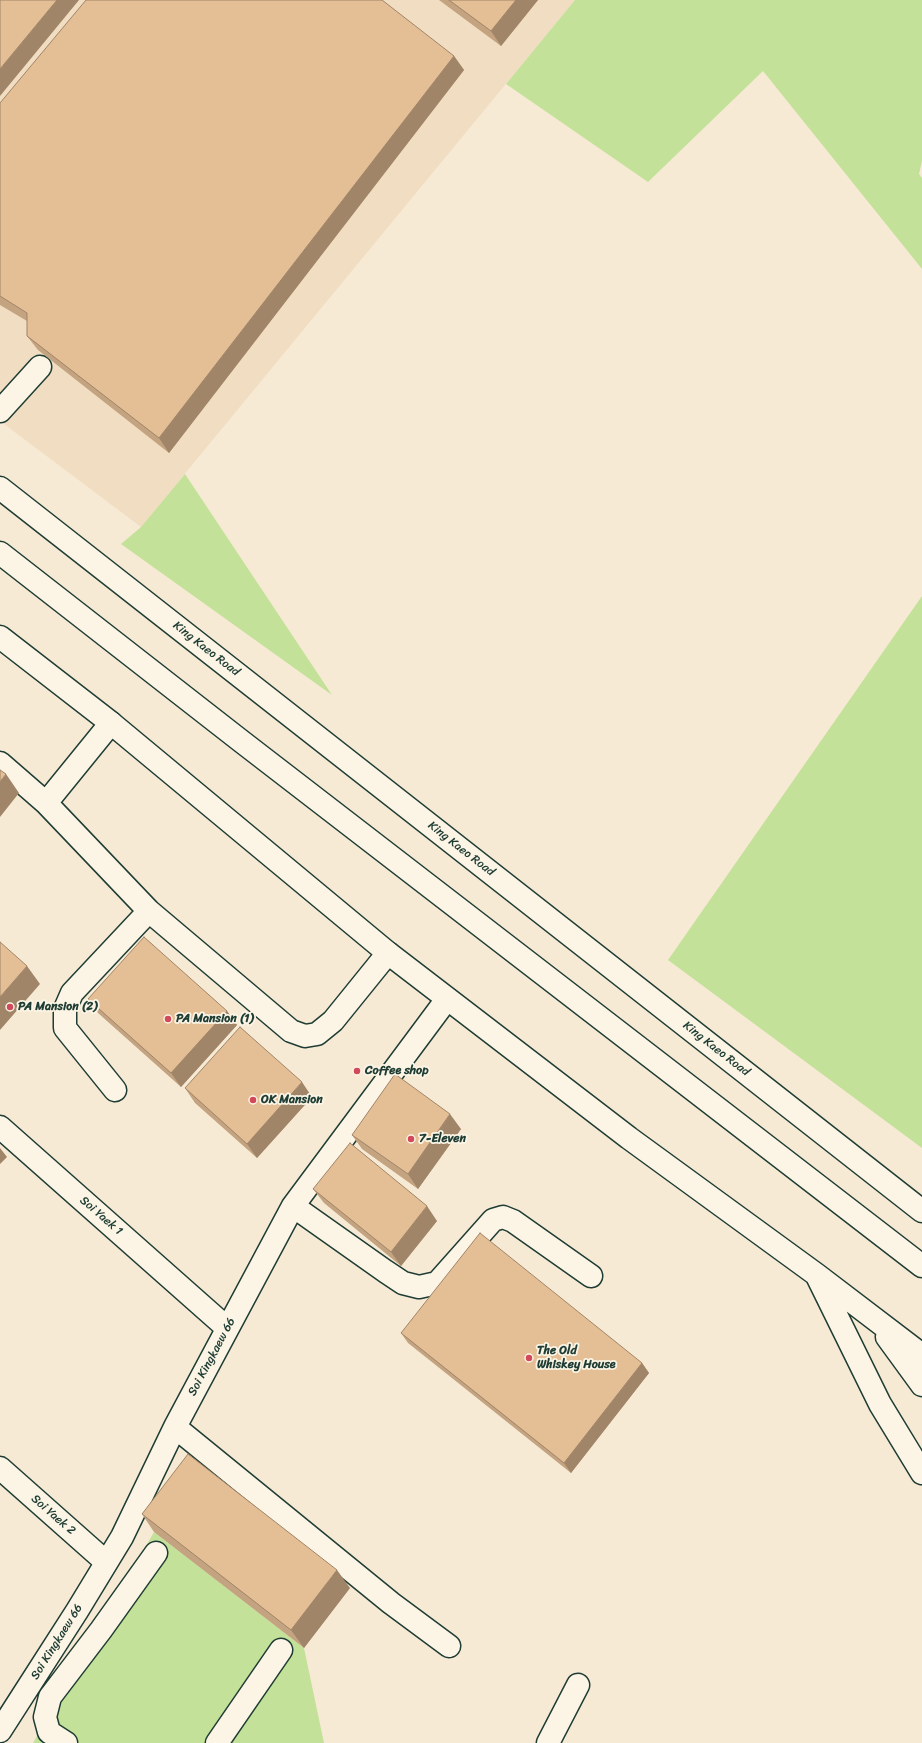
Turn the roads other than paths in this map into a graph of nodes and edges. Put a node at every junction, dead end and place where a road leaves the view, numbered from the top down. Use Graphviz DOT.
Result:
graph roads {
  1 [pos="40,367"];
  2 [pos="0,411"];
  3 [pos="0,488"];
  4 [pos="0,553"];
  5 [pos="0,637"];
  6 [pos="111,723"];
  7 [pos="0,763"];
  8 [pos="46,803"];
  9 [pos="149,911"];
  10 [pos="388,953"];
  11 [pos="447,998"];
  12 [pos="114,1090"];
  13 [pos="0,1127"];
  14 [pos="293,1206"];
  15 [pos="922,1211"];
  16 [pos="922,1266"];
  17 [pos="817,1275"];
  18 [pos="592,1276"];
  19 [pos="872,1317"];
  20 [pos="228,1328"];
  21 [pos="922,1355"];
  22 [pos="922,1385"];
  23 [pos="175,1427"];
  24 [pos="0,1468"];
  25 [pos="922,1473"];
  26 [pos="156,1553"];
  27 [pos="106,1562"];
  28 [pos="77,1611"];
  29 [pos="101,1630"];
  30 [pos="449,1646"];
  31 [pos="282,1650"];
  32 [pos="578,1685"];
  33 [pos="0,1731"];
  34 [pos="66,1743"];
  35 [pos="217,1743"];
  36 [pos="548,1743"];
  1 -- 2 [label="main road"];
  3 -- 15 [label="main road, King Kaeo Road"];
  4 -- 16 [label="main road"];
  5 -- 6 [label="main road"];
  6 -- 8 [label="main road"];
  6 -- 10 [label="main road"];
  7 -- 8 [label="main road"];
  8 -- 9 [label="main road"];
  9 -- 10 [label="main road"];
  9 -- 12 [label="main road"];
  10 -- 11 [label="main road"];
  11 -- 14 [label="main road, Soi Kingkaew 66"];
  11 -- 17 [label="main road"];
  13 -- 20 [label="main road"];
  14 -- 18 [label="main road"];
  14 -- 20 [label="main road, Soi Kingkaew 66"];
  17 -- 19 [label="main road"];
  17 -- 25 [label="main road"];
  19 -- 21 [label="main road"];
  19 -- 22 [label="main road"];
  20 -- 23 [label="main road, Soi Kingkaew 66"];
  23 -- 27 [label="main road, Soi Kingkaew 66"];
  23 -- 30 [label="main road"];
  24 -- 27 [label="main road, Soi Yaek 2"];
  26 -- 29 [label="main road"];
  27 -- 28 [label="main road, Soi Kingkaew 66"];
  28 -- 29 [label="main road"];
  28 -- 33 [label="main road, Soi Kingkaew 66"];
  29 -- 34 [label="main road"];
  31 -- 35 [label="main road"];
  32 -- 36 [label="main road"];
}
